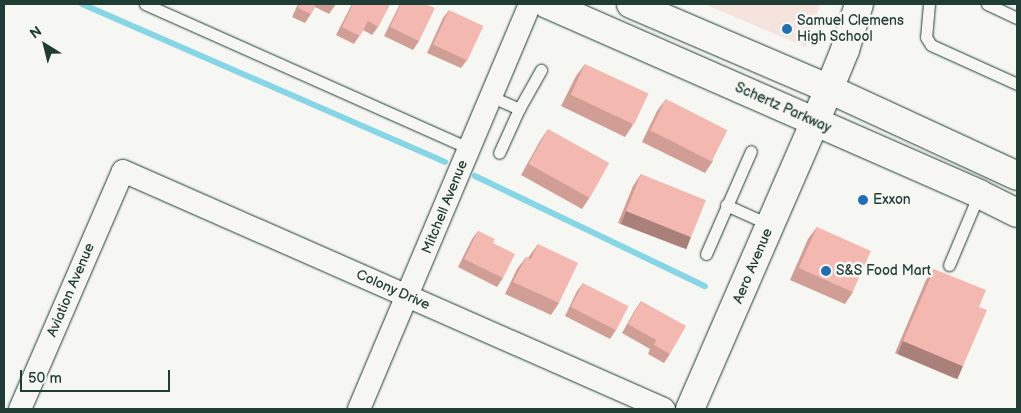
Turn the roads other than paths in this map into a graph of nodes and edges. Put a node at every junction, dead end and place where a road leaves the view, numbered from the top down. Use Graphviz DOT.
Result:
graph roads {
  1 [pos="145,4"];
  2 [pos="530,4"];
  3 [pos="548,4"];
  4 [pos="632,4"];
  5 [pos="859,4"];
  6 [pos="929,4"];
  7 [pos="987,4"];
  8 [pos="1017,18"];
  9 [pos="541,70"];
  10 [pos="1017,84"];
  11 [pos="829,89"];
  12 [pos="490,96"];
  13 [pos="519,109"];
  14 [pos="815,122"];
  15 [pos="468,148"];
  16 [pos="752,151"];
  17 [pos="499,152"];
  18 [pos="123,171"];
  19 [pos="1017,176"];
  20 [pos="979,194"];
  21 [pos="726,205"];
  22 [pos="1017,214"];
  23 [pos="770,226"];
  24 [pos="706,254"];
  25 [pos="949,265"];
  26 [pos="408,297"];
  27 [pos="20,409"];
  28 [pos="359,409"];
  29 [pos="664,409"];
  30 [pos="690,409"];
  1 -- 15 [label="lane"];
  2 -- 12 [label="street, Mitchell Avenue"];
  3 -- 14 [label="main road, Schertz Parkway"];
  4 -- 11 [label="main road"];
  5 -- 11 [label="main road, Aero Avenue"];
  6 -- 10 [label="lane"];
  7 -- 8 [label="lane"];
  9 -- 13 [label="lane"];
  11 -- 14 [label="main road, Aero Avenue"];
  11 -- 19 [label="main road"];
  12 -- 13 [label="lane"];
  12 -- 15 [label="street, Mitchell Avenue"];
  13 -- 17 [label="lane"];
  14 -- 20 [label="main road, Schertz Parkway"];
  14 -- 23 [label="main road, Aero Avenue"];
  15 -- 26 [label="street, Mitchell Avenue"];
  16 -- 21 [label="lane"];
  18 -- 26 [label="street, Colony Drive"];
  18 -- 27 [label="street, Aviation Avenue"];
  20 -- 22 [label="main road, Schertz Parkway"];
  20 -- 25 [label="lane"];
  21 -- 23 [label="lane"];
  21 -- 24 [label="lane"];
  23 -- 30 [label="main road, Aero Avenue"];
  26 -- 28 [label="street, Mitchell Avenue"];
  26 -- 29 [label="street, Colony Drive"];
}
